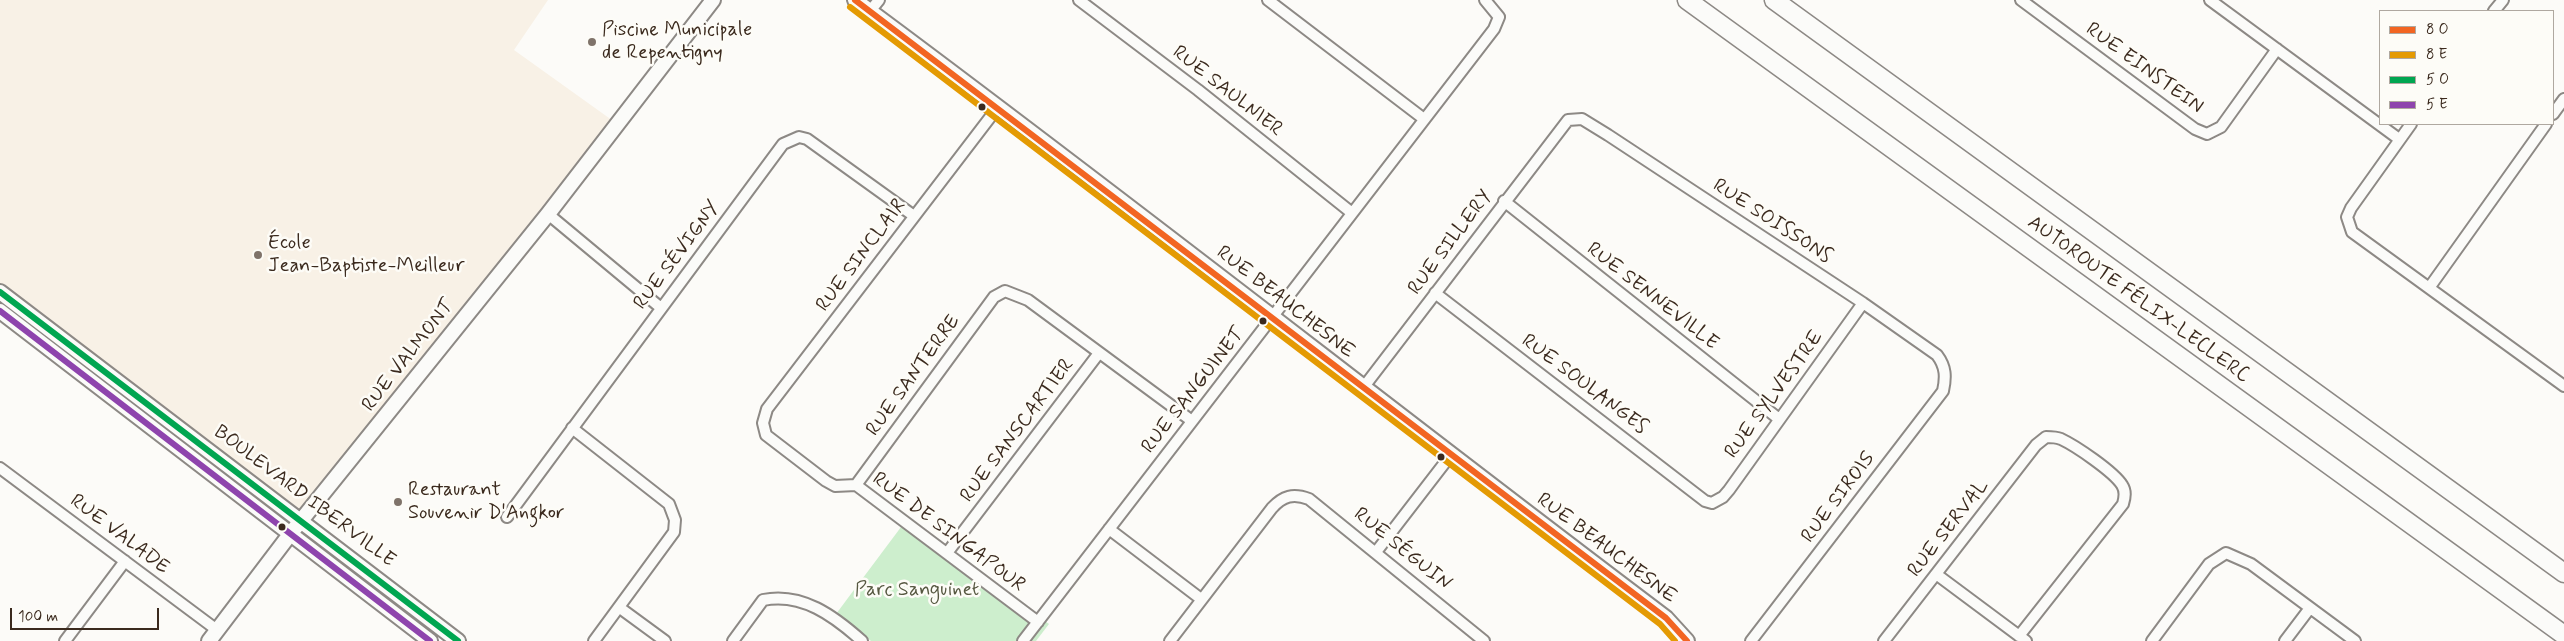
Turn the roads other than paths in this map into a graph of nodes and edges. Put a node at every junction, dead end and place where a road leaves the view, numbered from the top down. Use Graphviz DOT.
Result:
graph roads {
  1 [pos="713,0"];
  2 [pos="855,0"];
  3 [pos="879,0"];
  4 [pos="1079,0"];
  5 [pos="1268,0"];
  6 [pos="1485,0"];
  7 [pos="1687,0"];
  8 [pos="1774,0"];
  9 [pos="2021,0"];
  10 [pos="2210,0"];
  11 [pos="2503,0"];
  12 [pos="2495,10"];
  13 [pos="870,11"];
  14 [pos="2277,49"];
  15 [pos="2564,99"];
  16 [pos="998,107"];
  17 [pos="2554,113"];
  18 [pos="1424,120"];
  19 [pos="1568,120"];
  20 [pos="2379,124"];
  21 [pos="2380,125"];
  22 [pos="2410,125"];
  23 [pos="2545,125"];
  24 [pos="2399,139"];
  25 [pos="1504,201"];
  26 [pos="1352,213"];
  27 [pos="548,214"];
  28 [pos="914,216"];
  29 [pos="2429,288"];
  30 [pos="0,292"];
  31 [pos="1435,293"];
  32 [pos="1863,303"];
  33 [pos="661,308"];
  34 [pos="0,312"];
  35 [pos="1274,318"];
  36 [pos="1099,353"];
  37 [pos="1945,372"];
  38 [pos="2564,386"];
  39 [pos="124,387"];
  40 [pos="1363,388"];
  41 [pos="115,400"];
  42 [pos="1779,419"];
  43 [pos="1192,421"];
  44 [pos="572,428"];
  45 [pos="763,429"];
  46 [pos="1450,456"];
  47 [pos="0,468"];
  48 [pos="856,485"];
  49 [pos="1712,502"];
  50 [pos="507,517"];
  51 [pos="302,520"];
  52 [pos="1109,529"];
  53 [pos="291,533"];
  54 [pos="1376,552"];
  55 [pos="948,553"];
  56 [pos="125,561"];
  57 [pos="2564,572"];
  58 [pos="1936,574"];
  59 [pos="1201,599"];
  60 [pos="620,608"];
  61 [pos="2310,608"];
  62 [pos="1038,622"];
  63 [pos="2564,635"];
  64 [pos="213,636"];
  65 [pos="2023,638"];
  66 [pos="65,641"];
  67 [pos="430,641"];
  68 [pos="458,641"];
  69 [pos="594,641"];
  70 [pos="665,641"];
  71 [pos="733,641"];
  72 [pos="862,641"];
  73 [pos="1023,641"];
  74 [pos="1170,641"];
  75 [pos="1484,641"];
  76 [pos="1687,641"];
  77 [pos="1751,641"];
  78 [pos="1884,641"];
  79 [pos="2152,641"];
  80 [pos="2285,641"];
  81 [pos="2356,641"];
  1 -- 27 [label="street, RUE VALMONT"];
  2 -- 13 [label="street, RUE BEAUCHESNE"];
  3 -- 13 [label="street"];
  4 -- 26 [label="street, RUE SAULNIER"];
  5 -- 18 [label="street"];
  6 -- 18 [label="street, RUE SANGUINET"];
  7 -- 63 [label="highway, AUTOROUTE FÉLIX-LECLERC"];
  8 -- 57 [label="highway, AUTOROUTE FÉLIX-LECLERC"];
  9 -- 14 [label="street, RUE EINSTEIN"];
  10 -- 14 [label="street"];
  11 -- 12 [label="street"];
  13 -- 16 [label="street, RUE BEAUCHESNE"];
  14 -- 20 [label="street"];
  15 -- 17 [label="street"];
  16 -- 28 [label="street, RUE SINCLAIR"];
  16 -- 35 [label="street, RUE BEAUCHESNE"];
  18 -- 26 [label="street, RUE SANGUINET"];
  19 -- 25 [label="street, RUE SILLERY"];
  19 -- 32 [label="street, RUE SOISSONS"];
  21 -- 24 [label="street"];
  22 -- 24 [label="street"];
  23 -- 29 [label="street"];
  24 -- 29 [label="street"];
  25 -- 31 [label="street, RUE SILLERY"];
  25 -- 42 [label="street, RUE SENNEVILLE"];
  26 -- 35 [label="street, RUE SANGUINET"];
  27 -- 33 [label="street"];
  27 -- 51 [label="street, RUE VALMONT"];
  28 -- 33 [label="street, RUE SÉVIGNY"];
  28 -- 45 [label="street, RUE SINCLAIR"];
  29 -- 38 [label="street"];
  30 -- 39 [label="street, BOULEVARD IBERVILLE"];
  31 -- 40 [label="street, RUE SILLERY"];
  31 -- 49 [label="street, RUE SOULANGES"];
  32 -- 37 [label="street, RUE SOISSONS"];
  32 -- 42 [label="street, RUE SYLVESTRE"];
  33 -- 44 [label="street, RUE SÉVIGNY"];
  34 -- 41 [label="street, BOULEVARD IBERVILLE"];
  35 -- 40 [label="street, RUE BEAUCHESNE"];
  35 -- 43 [label="street, RUE SANGUINET"];
  36 -- 43 [label="street"];
  36 -- 48 [label="street, RUE SANTERRE"];
  36 -- 55 [label="street, RUE SANSCARTIER"];
  37 -- 77 [label="street, RUE SIROIS"];
  39 -- 41 [label="street"];
  39 -- 51 [label="street, BOULEVARD IBERVILLE"];
  40 -- 46 [label="street, RUE BEAUCHESNE"];
  41 -- 53 [label="street, BOULEVARD IBERVILLE"];
  42 -- 49 [label="street, RUE SYLVESTRE"];
  43 -- 52 [label="street, RUE SANGUINET"];
  44 -- 50 [label="street, RUE SÉVIGNY"];
  44 -- 60 [label="street"];
  45 -- 48 [label="street, RUE DE SINGAPOUR"];
  46 -- 54 [label="street"];
  46 -- 76 [label="street, RUE BEAUCHESNE"];
  47 -- 56 [label="street, RUE VALADE"];
  48 -- 55 [label="street, RUE DE SINGAPOUR"];
  51 -- 53 [label="street, RUE VALMONT"];
  51 -- 68 [label="street, BOULEVARD IBERVILLE"];
  52 -- 59 [label="street"];
  52 -- 62 [label="street, RUE SANGUINET"];
  53 -- 64 [label="street, RUE VALMONT"];
  53 -- 67 [label="street, BOULEVARD IBERVILLE"];
  54 -- 59 [label="street, RUE SÉGUIN"];
  54 -- 75 [label="street, RUE SÉGUIN"];
  55 -- 62 [label="street, RUE DE SINGAPOUR"];
  56 -- 64 [label="street, RUE VALADE"];
  56 -- 66 [label="street"];
  58 -- 65 [label="street"];
  58 -- 65 [label="street, RUE SERVAL"];
  58 -- 78 [label="street, RUE SERVAL"];
  59 -- 74 [label="street"];
  60 -- 69 [label="street"];
  60 -- 70 [label="street"];
  61 -- 79 [label="street"];
  61 -- 80 [label="street"];
  61 -- 81 [label="street"];
  62 -- 73 [label="street, RUE SANGUINET"];
  71 -- 72 [label="street"];
}
